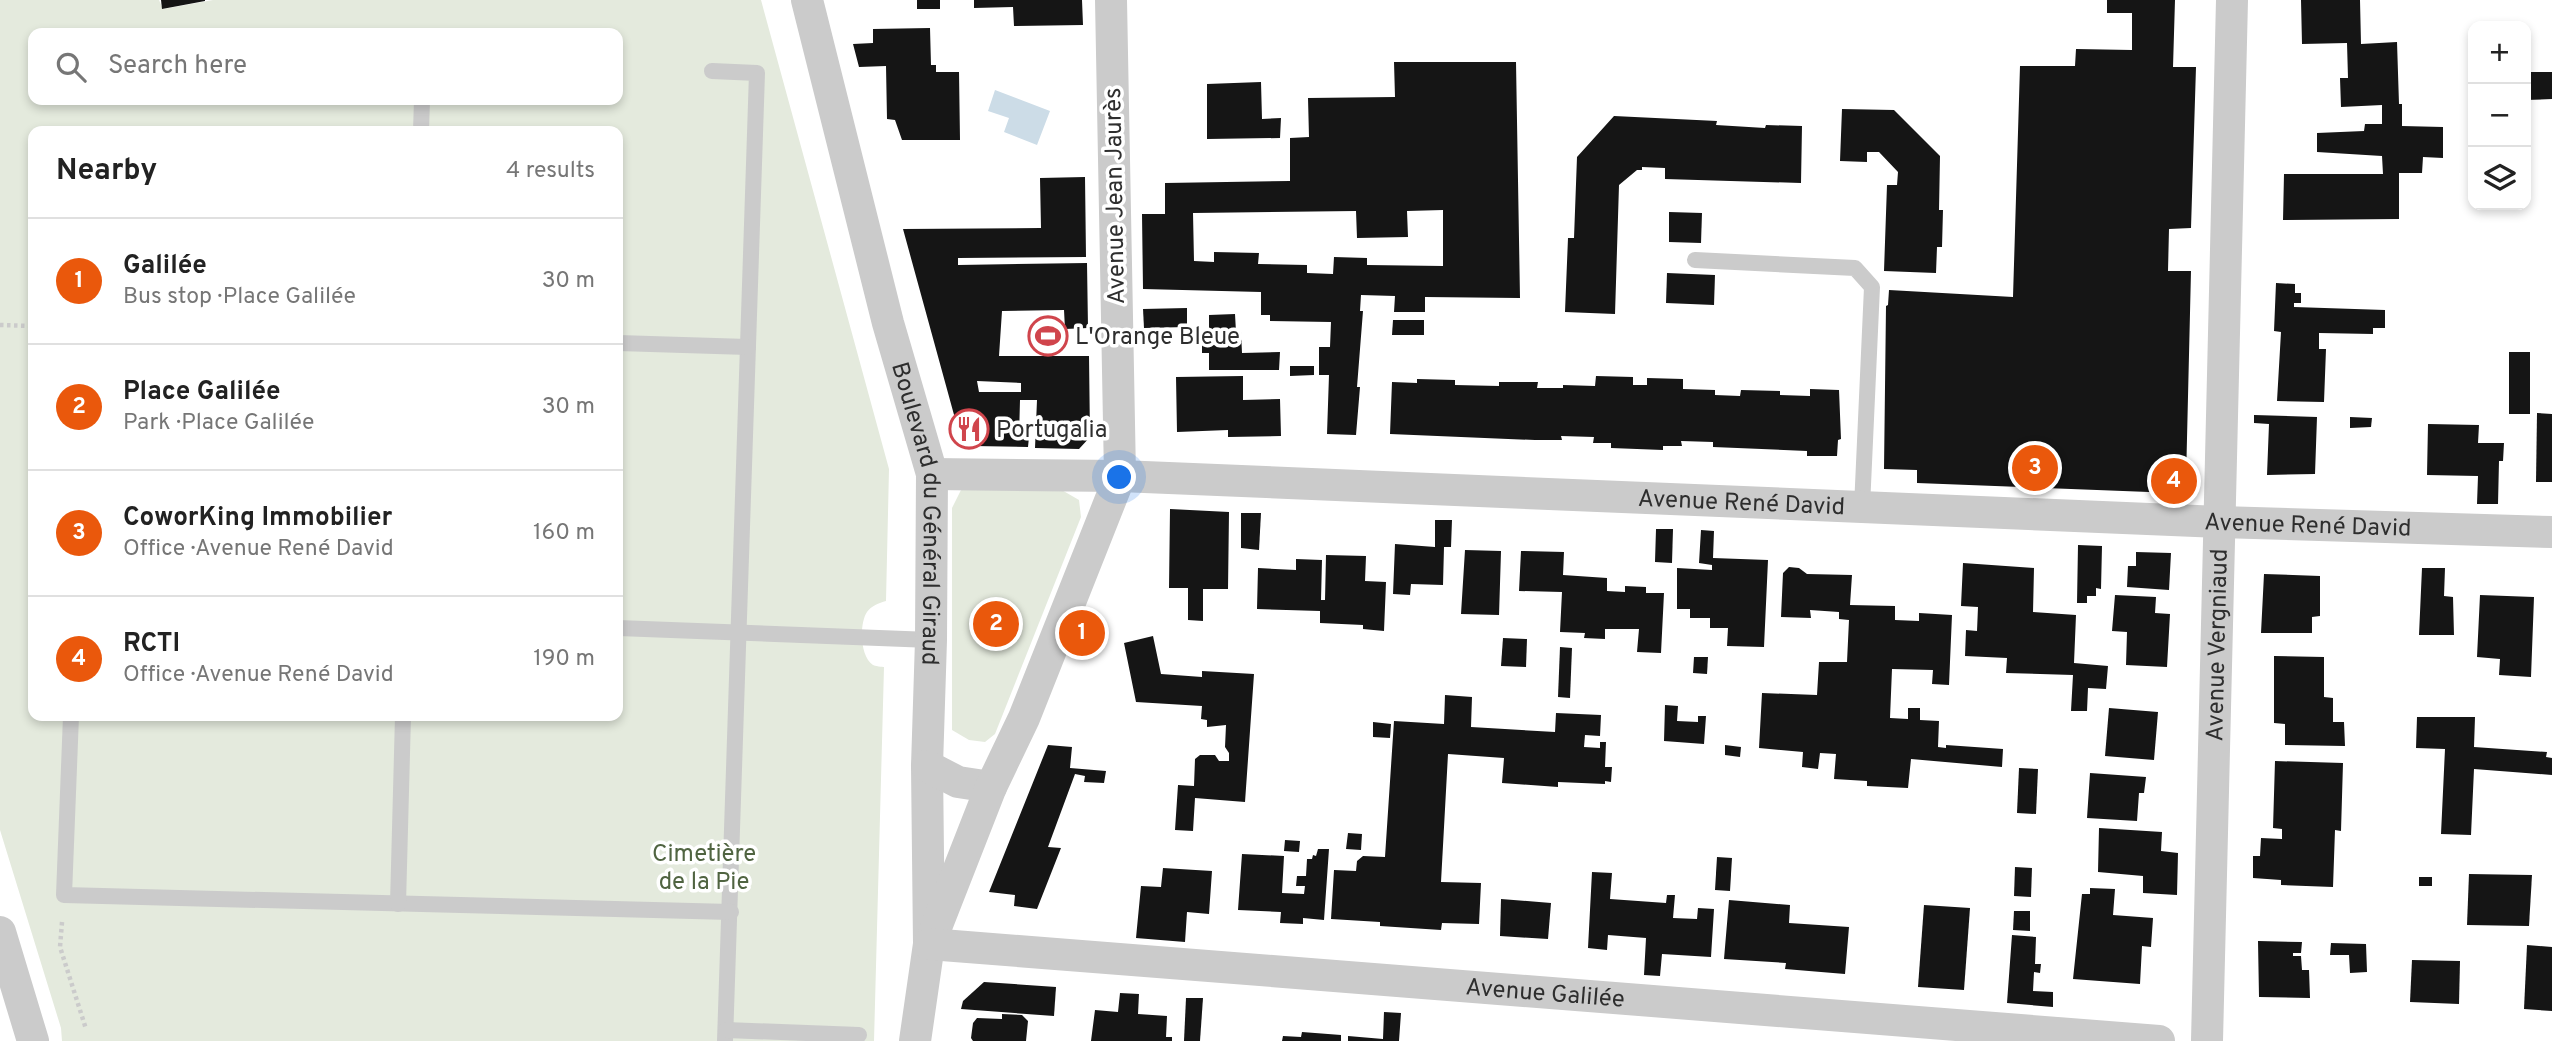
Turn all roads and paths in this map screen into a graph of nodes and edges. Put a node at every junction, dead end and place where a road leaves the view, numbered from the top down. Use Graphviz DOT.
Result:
graph roads {
  1 [pos="807,0"];
  2 [pos="1111,0"];
  3 [pos="2232,0"];
  4 [pos="712,71"];
  5 [pos="422,105"];
  6 [pos="421,126"];
  7 [pos="1695,260"];
  8 [pos="0,325"];
  9 [pos="28,326"];
  10 [pos="623,343"];
  11 [pos="748,347"];
  12 [pos="932,474"];
  13 [pos="1120,476"];
  14 [pos="1862,507"];
  15 [pos="2220,522"];
  16 [pos="2552,532"];
  17 [pos="623,628"];
  18 [pos="739,632"];
  19 [pos="931,640"];
  20 [pos="71,721"];
  21 [pos="403,721"];
  22 [pos="927,766"];
  23 [pos="991,787"];
  24 [pos="64,895"];
  25 [pos="398,904"];
  26 [pos="731,912"];
  27 [pos="0,932"];
  28 [pos="929,944"];
  29 [pos="86,1029"];
  30 [pos="859,1035"];
  31 [pos="725,1036"];
  32 [pos="33,1041"];
  33 [pos="915,1041"];
  34 [pos="2159,1041"];
  35 [pos="2207,1041"];
  1 -- 12 [label="street, Boulevard du Général Giraud"];
  2 -- 13 [label="street, Avenue Jean Jaurès"];
  3 -- 15 [label="street, Avenue Vergniaud"];
  4 -- 11 [label="lane"];
  5 -- 6 [label="lane"];
  7 -- 14 [label="lane"];
  8 -- 9 [label="path"];
  10 -- 11 [label="lane"];
  11 -- 18 [label="lane"];
  12 -- 13 [label="street, Avenue René David"];
  12 -- 19 [label="street, Boulevard du Général Giraud"];
  13 -- 14 [label="street, Avenue René David"];
  13 -- 23 [label="street"];
  14 -- 15 [label="street, Avenue René David"];
  15 -- 16 [label="street, Avenue René David"];
  15 -- 35 [label="street, Avenue Vergniaud"];
  17 -- 18 [label="lane"];
  18 -- 19 [label="lane"];
  18 -- 26 [label="lane"];
  19 -- 22 [label="street, Boulevard du Général Giraud"];
  20 -- 24 [label="lane"];
  21 -- 25 [label="lane"];
  22 -- 23 [label="street"];
  22 -- 28 [label="street, Boulevard du Général Giraud"];
  23 -- 28 [label="street"];
  24 -- 25 [label="lane"];
  24 -- 29 [label="path"];
  25 -- 26 [label="lane"];
  26 -- 31 [label="lane"];
  27 -- 32 [label="street"];
  28 -- 33 [label="street, Boulevard du Général Giraud"];
  28 -- 34 [label="street, Avenue Galilée"];
  30 -- 31 [label="lane"];
}
